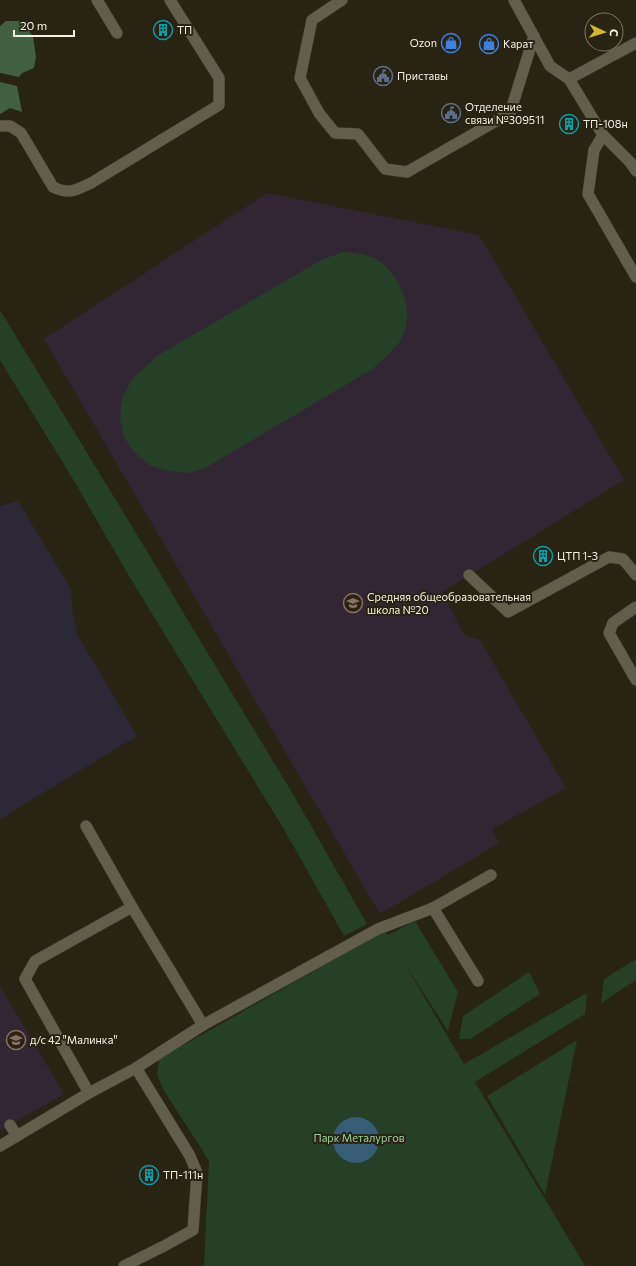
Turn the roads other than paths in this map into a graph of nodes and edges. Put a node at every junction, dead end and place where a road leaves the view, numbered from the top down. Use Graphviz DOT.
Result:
graph roads {
  1 [pos="97,0"];
  2 [pos="170,0"];
  3 [pos="342,0"];
  4 [pos="514,0"];
  5 [pos="117,33"];
  6 [pos="534,36"];
  7 [pos="636,43"];
  8 [pos="570,79"];
  9 [pos="0,126"];
  10 [pos="603,135"];
  11 [pos="636,171"];
  12 [pos="636,277"];
  13 [pos="469,574"];
  14 [pos="636,575"];
  15 [pos="636,607"];
  16 [pos="636,680"];
  17 [pos="86,826"];
  18 [pos="491,875"];
  19 [pos="132,907"];
  20 [pos="433,908"];
  21 [pos="478,981"];
  22 [pos="203,1024"];
  23 [pos="136,1068"];
  24 [pos="89,1093"];
  25 [pos="10,1125"];
  26 [pos="16,1136"];
  27 [pos="0,1146"];
  28 [pos="124,1266"];
  1 -- 5 [label="lane"];
  2 -- 9 [label="lane"];
  3 -- 6 [label="lane"];
  4 -- 6 [label="lane"];
  6 -- 8 [label="lane"];
  7 -- 8 [label="lane"];
  8 -- 10 [label="lane"];
  10 -- 11 [label="lane"];
  10 -- 12 [label="lane"];
  13 -- 14 [label="lane"];
  15 -- 16 [label="lane"];
  17 -- 19 [label="lane"];
  18 -- 20 [label="lane"];
  19 -- 22 [label="lane"];
  19 -- 24 [label="lane"];
  20 -- 21 [label="lane"];
  20 -- 22 [label="lane"];
  22 -- 23 [label="lane"];
  23 -- 24 [label="lane"];
  23 -- 28 [label="lane"];
  24 -- 26 [label="lane"];
  25 -- 26 [label="lane"];
  26 -- 27 [label="lane"];
}
